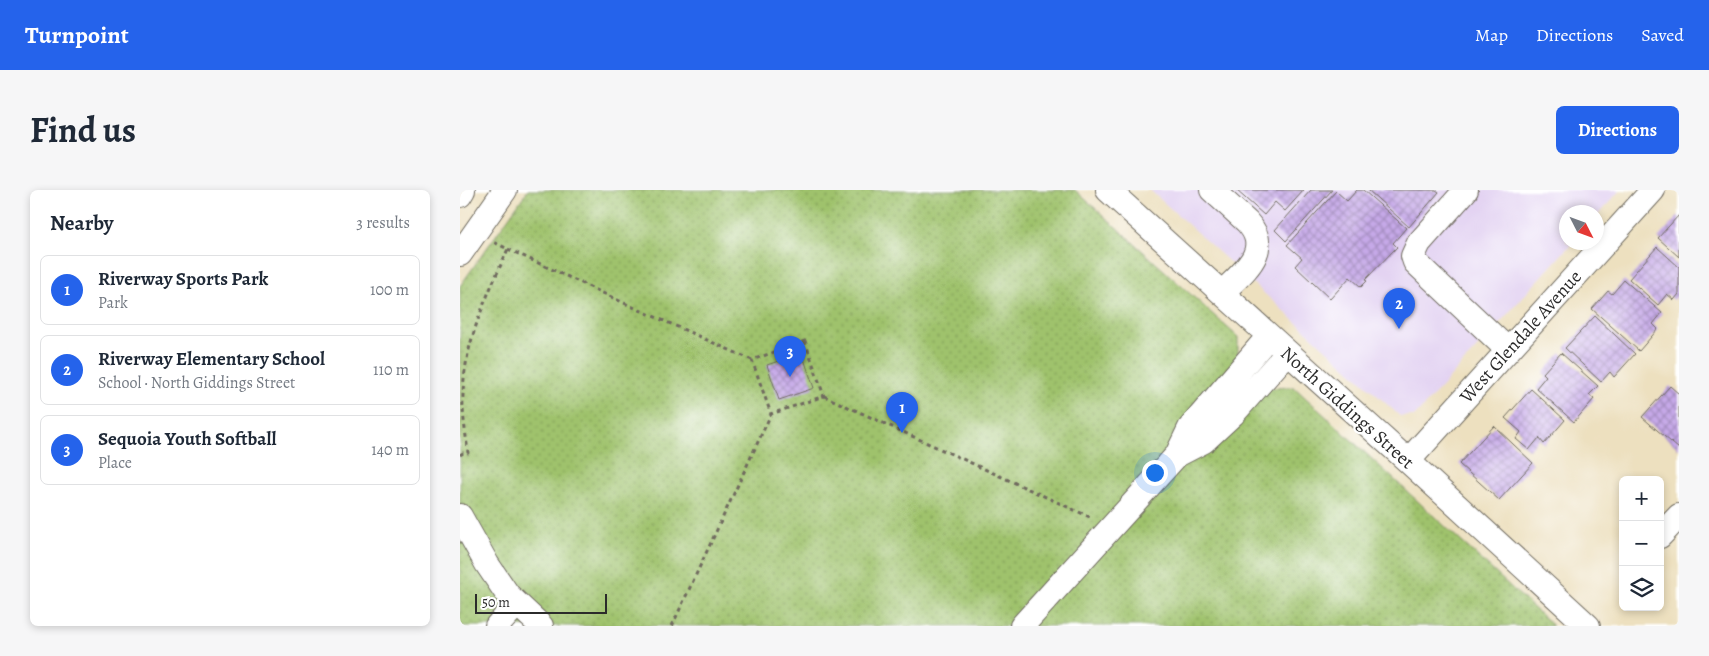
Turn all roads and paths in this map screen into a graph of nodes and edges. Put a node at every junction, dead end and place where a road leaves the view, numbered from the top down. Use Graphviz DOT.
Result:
graph roads {
  1 [pos="463,190"];
  2 [pos="505,190"];
  3 [pos="1108,190"];
  4 [pos="1212,190"];
  5 [pos="1466,190"];
  6 [pos="1653,190"];
  7 [pos="460,194"];
  8 [pos="493,241"];
  9 [pos="508,248"];
  10 [pos="460,254"];
  11 [pos="1222,293"];
  12 [pos="1269,336"];
  13 [pos="1508,350"];
  14 [pos="1287,353"];
  15 [pos="752,360"];
  16 [pos="824,396"];
  17 [pos="771,414"];
  18 [pos="461,453"];
  19 [pos="1177,455"];
  20 [pos="1408,460"];
  21 [pos="460,516"];
  22 [pos="1679,516"];
  23 [pos="1092,518"];
  24 [pos="1664,532"];
  25 [pos="517,604"];
  26 [pos="497,626"];
  27 [pos="541,626"];
  28 [pos="672,626"];
  29 [pos="1022,626"];
  30 [pos="1588,626"];
  1 -- 7 [label="street"];
  2 -- 10 [label="street"];
  3 -- 11 [label="street, North Giddings Street"];
  4 -- 11 [label="street"];
  5 -- 13 [label="street"];
  6 -- 13 [label="street, West Glendale Avenue"];
  8 -- 9 [label="path"];
  9 -- 15 [label="path"];
  9 -- 18 [label="path"];
  11 -- 12 [label="street, North Giddings Street"];
  12 -- 14 [label="street, North Giddings Street"];
  12 -- 19 [label="street"];
  13 -- 20 [label="street, West Glendale Avenue"];
  14 -- 19 [label="street"];
  14 -- 20 [label="street, North Giddings Street"];
  15 -- 16 [label="path"];
  15 -- 17 [label="path"];
  16 -- 17 [label="path"];
  16 -- 23 [label="path"];
  17 -- 28 [label="path"];
  19 -- 29 [label="street"];
  20 -- 30 [label="street, North Giddings Street"];
  21 -- 25 [label="street"];
  22 -- 24 [label="street"];
  25 -- 26 [label="street"];
  25 -- 27 [label="street"];
}
